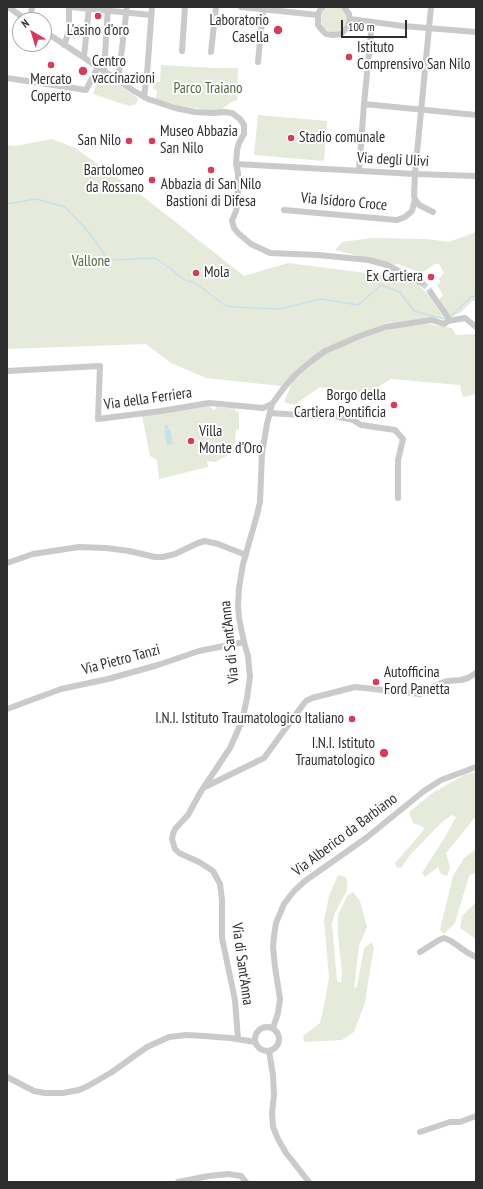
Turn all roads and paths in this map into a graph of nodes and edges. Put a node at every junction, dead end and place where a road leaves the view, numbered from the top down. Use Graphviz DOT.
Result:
graph roads {
  1 [pos="70,7"];
  2 [pos="152,7"];
  3 [pos="185,7"];
  4 [pos="216,7"];
  5 [pos="241,7"];
  6 [pos="324,7"];
  7 [pos="344,7"];
  8 [pos="431,7"];
  9 [pos="89,8"];
  10 [pos="108,9"];
  11 [pos="263,9"];
  12 [pos="282,9"];
  13 [pos="127,10"];
  14 [pos="151,15"];
  15 [pos="318,15"];
  16 [pos="350,19"];
  17 [pos="372,22"];
  18 [pos="429,28"];
  19 [pos="476,32"];
  20 [pos="52,37"];
  21 [pos="64,45"];
  22 [pos="182,51"];
  23 [pos="211,52"];
  24 [pos="84,57"];
  25 [pos="258,62"];
  26 [pos="98,66"];
  27 [pos="104,71"];
  28 [pos="7,78"];
  29 [pos="118,81"];
  30 [pos="147,98"];
  31 [pos="364,104"];
  32 [pos="421,109"];
  33 [pos="476,115"];
  34 [pos="236,164"];
  35 [pos="359,171"];
  36 [pos="415,174"];
  37 [pos="476,176"];
  38 [pos="415,201"];
  39 [pos="284,210"];
  40 [pos="433,212"];
  41 [pos="422,283"];
  42 [pos="431,293"];
  43 [pos="448,321"];
  44 [pos="476,327"];
  45 [pos="7,371"];
  46 [pos="272,404"];
  47 [pos="270,414"];
  48 [pos="398,498"];
  49 [pos="246,555"];
  50 [pos="7,563"];
  51 [pos="244,642"];
  52 [pos="476,673"];
  53 [pos="7,709"];
  54 [pos="476,767"];
  55 [pos="204,788"];
  56 [pos="420,952"];
  57 [pos="476,957"];
  58 [pos="273,1028"];
  59 [pos="238,1039"];
  60 [pos="255,1042"];
  61 [pos="269,1051"];
  62 [pos="7,1077"];
  63 [pos="476,1116"];
  64 [pos="420,1132"];
  65 [pos="244,1180"];
  66 [pos="178,1182"];
  67 [pos="310,1182"];
  1 -- 9 [label="street"];
  1 -- 21 [label="street"];
  2 -- 14 [label="street"];
  3 -- 22 [label="street"];
  4 -- 23 [label="street"];
  5 -- 11 [label="street"];
  6 -- 15 [label="street"];
  7 -- 16 [label="street"];
  8 -- 18 [label="street"];
  9 -- 10 [label="street"];
  9 -- 24 [label="street"];
  10 -- 13 [label="street"];
  10 -- 27 [label="street"];
  11 -- 12 [label="street"];
  11 -- 25 [label="street"];
  12 -- 15 [label="street"];
  13 -- 14 [label="street"];
  13 -- 29 [label="street"];
  14 -- 30 [label="street"];
  15 -- 16 [label="street"];
  16 -- 17 [label="street"];
  17 -- 18 [label="street"];
  17 -- 31 [label="street"];
  18 -- 19 [label="street"];
  18 -- 32 [label="street"];
  20 -- 21 [label="street"];
  21 -- 24 [label="street"];
  24 -- 26 [label="street"];
  26 -- 27 [label="street"];
  26 -- 28 [label="street"];
  27 -- 29 [label="street"];
  29 -- 30 [label="street"];
  30 -- 34 [label="street"];
  31 -- 32 [label="street"];
  31 -- 35 [label="street"];
  32 -- 33 [label="street"];
  32 -- 36 [label="street"];
  34 -- 35 [label="street, Via degli Ulivi"];
  34 -- 41 [label="street"];
  35 -- 36 [label="street, Via degli Ulivi"];
  36 -- 37 [label="street, Via degli Ulivi"];
  36 -- 38 [label="street"];
  38 -- 39 [label="street, Via Isidoro Croce"];
  38 -- 40 [label="street"];
  42 -- 43 [label="street"];
  43 -- 44 [label="street, Via di Sant'Anna"];
  43 -- 46 [label="street, Via di Sant'Anna"];
  45 -- 46 [label="street, Via della Ferriera"];
  46 -- 47 [label="street, Via di Sant'Anna"];
  47 -- 48 [label="street"];
  47 -- 49 [label="street, Via di Sant'Anna"];
  49 -- 50 [label="street"];
  49 -- 51 [label="street, Via di Sant'Anna"];
  51 -- 53 [label="street, Via Pietro Tanzi"];
  51 -- 55 [label="street, Via di Sant'Anna"];
  52 -- 55 [label="street"];
  54 -- 58 [label="street, Via Alberico da Barbiano"];
  55 -- 59 [label="street, Via di Sant'Anna"];
  56 -- 57 [label="street"];
  58 -- 60 [label="street"];
  58 -- 61 [label="street"];
  59 -- 60 [label="street"];
  59 -- 62 [label="street"];
  60 -- 61 [label="street"];
  61 -- 67 [label="street"];
  63 -- 64 [label="street"];
  65 -- 66 [label="street"];
}
